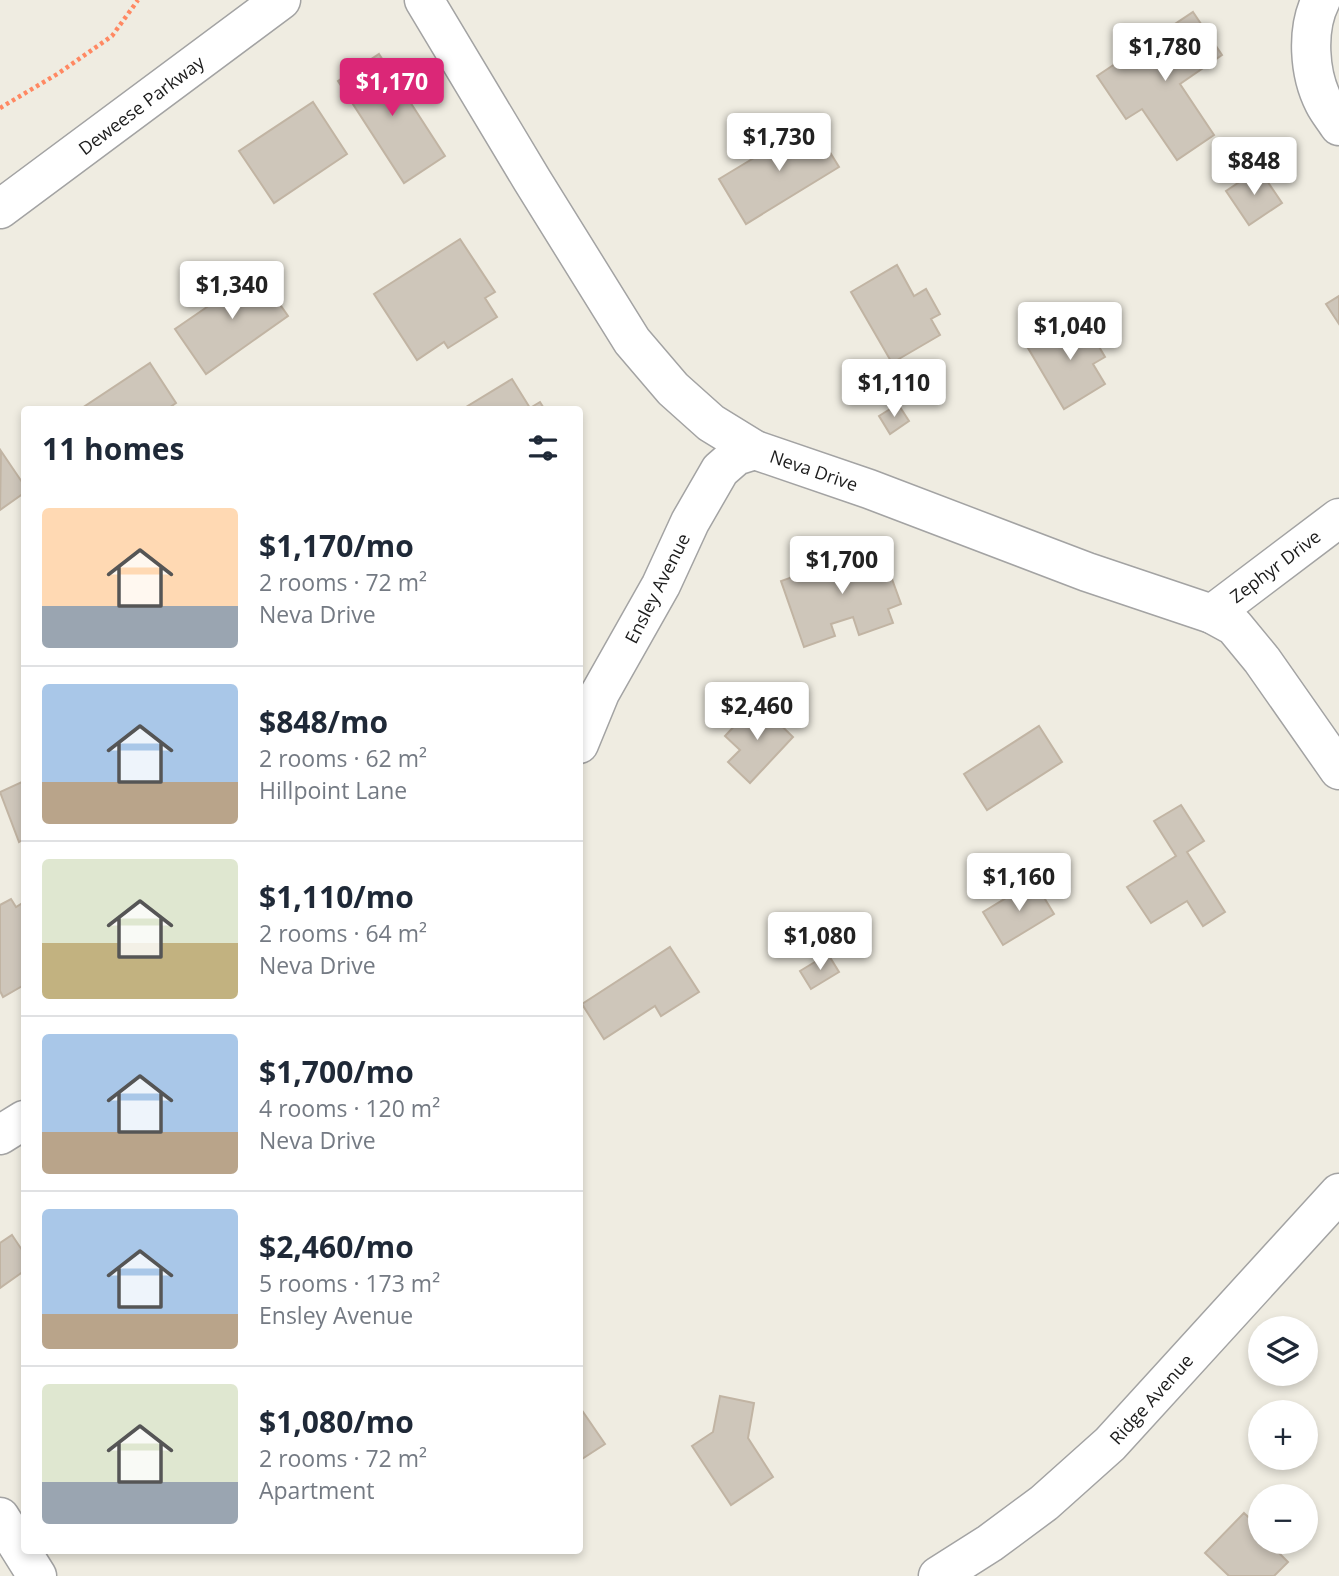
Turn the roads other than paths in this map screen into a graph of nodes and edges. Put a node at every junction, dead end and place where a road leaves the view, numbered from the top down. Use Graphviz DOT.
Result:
graph roads {
  1 [pos="281,0"];
  2 [pos="424,0"];
  3 [pos="1321,0"];
  4 [pos="1339,126"];
  5 [pos="0,209"];
  6 [pos="755,450"];
  7 [pos="1339,518"];
  8 [pos="1212,614"];
  9 [pos="583,734"];
  10 [pos="1339,770"];
  11 [pos="21,1122"];
  12 [pos="0,1135"];
  13 [pos="1339,1193"];
  14 [pos="0,1517"];
  15 [pos="21,1550"];
  16 [pos="23,1554"];
  17 [pos="37,1576"];
  18 [pos="938,1576"];
  1 -- 5 [label="street, Deweese Parkway"];
  2 -- 6 [label="street, Neva Drive"];
  3 -- 4 [label="street"];
  6 -- 8 [label="street, Neva Drive"];
  6 -- 9 [label="street, Ensley Avenue"];
  7 -- 8 [label="street, Zephyr Drive"];
  8 -- 10 [label="street, Neva Drive"];
  11 -- 12 [label="street"];
  13 -- 18 [label="street, Ridge Avenue"];
  14 -- 15 [label="street"];
  16 -- 17 [label="street"];
}
